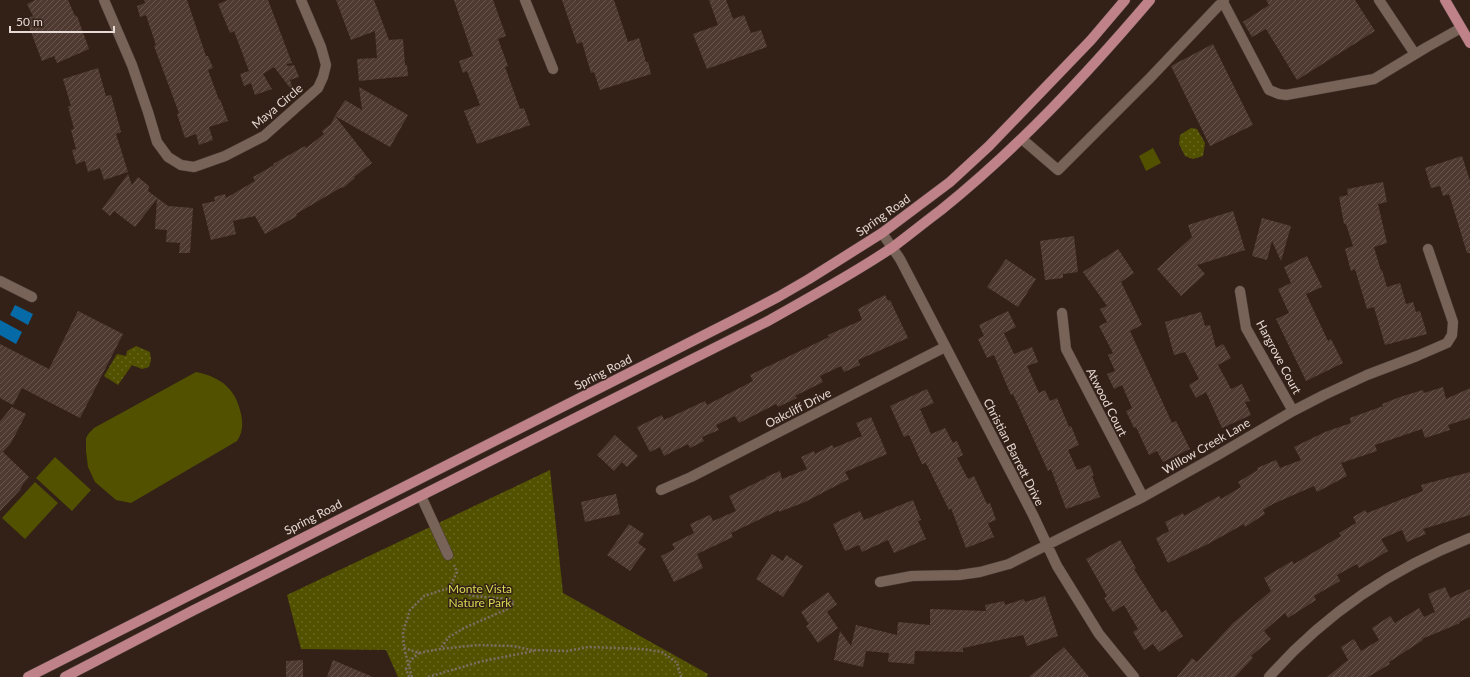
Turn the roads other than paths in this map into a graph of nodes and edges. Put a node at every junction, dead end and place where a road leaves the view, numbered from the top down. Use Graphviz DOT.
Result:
graph roads {
  1 [pos="104,0"];
  2 [pos="301,0"];
  3 [pos="525,0"];
  4 [pos="1125,0"];
  5 [pos="1150,0"];
  6 [pos="1223,0"];
  7 [pos="1379,0"];
  8 [pos="1445,0"];
  9 [pos="1461,28"];
  10 [pos="1470,43"];
  11 [pos="1415,54"];
  12 [pos="553,69"];
  13 [pos="1022,139"];
  14 [pos="882,233"];
  15 [pos="892,247"];
  16 [pos="1428,249"];
  17 [pos="0,281"];
  18 [pos="1240,291"];
  19 [pos="32,297"];
  20 [pos="1062,313"];
  21 [pos="945,347"];
  22 [pos="1293,411"];
  23 [pos="661,490"];
  24 [pos="420,496"];
  25 [pos="1143,497"];
  26 [pos="1470,538"];
  27 [pos="1048,546"];
  28 [pos="448,555"];
  29 [pos="880,582"];
  30 [pos="28,677"];
  31 [pos="65,677"];
  32 [pos="1134,677"];
  33 [pos="1269,677"];
  1 -- 2 [label="street, Maya Circle"];
  3 -- 12 [label="street"];
  4 -- 14 [label="main road, Spring Road"];
  5 -- 13 [label="main road"];
  6 -- 11 [label="street"];
  6 -- 13 [label="street"];
  7 -- 11 [label="street"];
  8 -- 9 [label="main road"];
  9 -- 10 [label="main road"];
  9 -- 11 [label="street"];
  13 -- 15 [label="main road"];
  14 -- 15 [label="street, Christian Barrett Drive"];
  14 -- 30 [label="main road, Spring Road"];
  15 -- 21 [label="street, Christian Barrett Drive"];
  15 -- 24 [label="main road"];
  16 -- 22 [label="street, Willow Creek Lane"];
  17 -- 19 [label="street"];
  18 -- 22 [label="street, Hargrove Court"];
  20 -- 25 [label="street, Atwood Court"];
  21 -- 23 [label="street, Oakcliff Drive"];
  21 -- 27 [label="street, Christian Barrett Drive"];
  22 -- 25 [label="street, Willow Creek Lane"];
  24 -- 28 [label="street"];
  24 -- 31 [label="main road"];
  25 -- 27 [label="street, Willow Creek Lane"];
  26 -- 33 [label="street"];
  27 -- 29 [label="street, Willow Creek Lane"];
  27 -- 32 [label="street, Christian Barrett Drive"];
}
